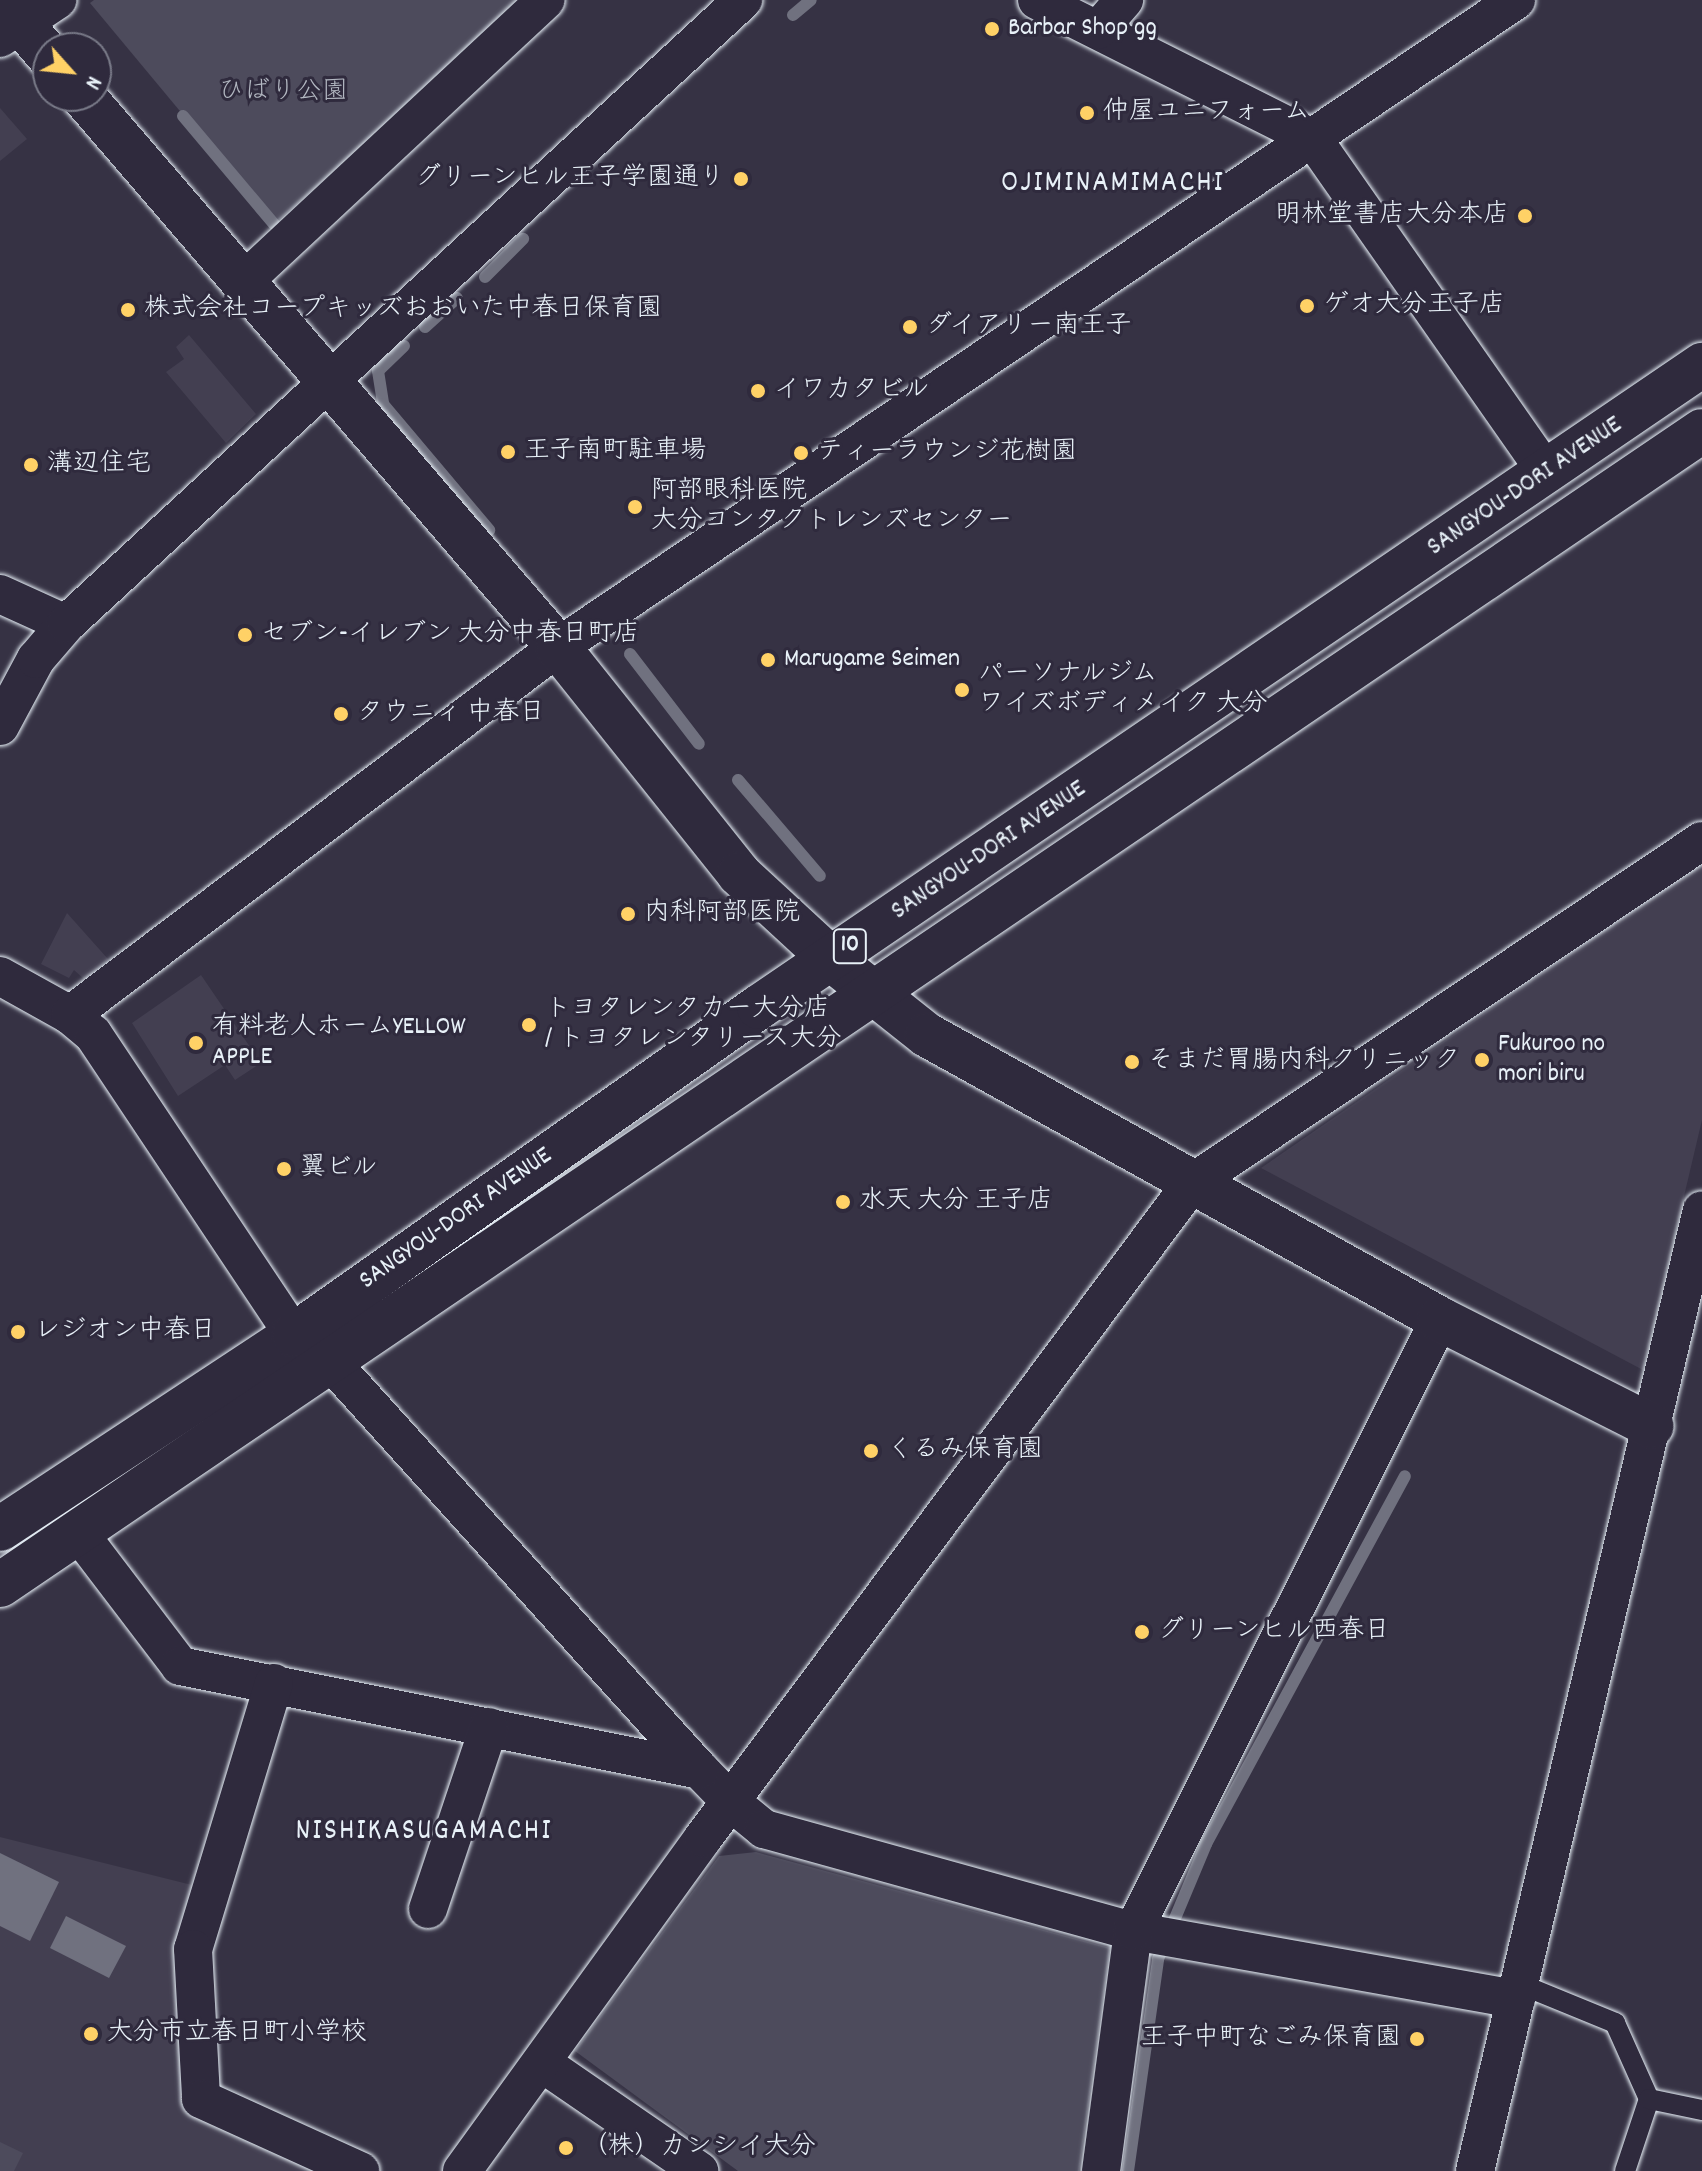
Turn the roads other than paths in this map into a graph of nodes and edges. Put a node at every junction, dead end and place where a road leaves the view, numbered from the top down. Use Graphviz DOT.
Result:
graph roads {
  1 [pos="57,0"];
  2 [pos="546,0"];
  3 [pos="743,0"];
  4 [pos="1037,0"];
  5 [pos="1124,0"];
  6 [pos="1516,0"];
  7 [pos="17,29"];
  8 [pos="1098,30"];
  9 [pos="97,112"];
  10 [pos="1313,139"];
  11 [pos="242,283"];
  12 [pos="1702,365"];
  13 [pos="328,382"];
  14 [pos="1702,431"];
  15 [pos="1547,473"];
  16 [pos="0,594"];
  17 [pos="66,624"];
  18 [pos="558,647"];
  19 [pos="0,726"];
  20 [pos="1702,841"];
  21 [pos="831,959"];
  22 [pos="0,976"];
  23 [pos="873,993"];
  24 [pos="70,1015"];
  25 [pos="1192,1183"];
  26 [pos="1702,1210"];
  27 [pos="1440,1319"];
  28 [pos="294,1335"];
  29 [pos="330,1361"];
  30 [pos="1652,1426"];
  31 [pos="0,1529"];
  32 [pos="78,1532"];
  33 [pos="0,1585"];
  34 [pos="274,1683"];
  35 [pos="489,1727"];
  36 [pos="700,1770"];
  37 [pos="731,1802"];
  38 [pos="428,1909"];
  39 [pos="1133,1931"];
  40 [pos="1518,1992"];
  41 [pos="542,2063"];
  42 [pos="1649,2099"];
  43 [pos="1702,2110"];
  44 [pos="360,2171"];
  45 [pos="462,2171"];
  46 [pos="699,2171"];
  47 [pos="1101,2171"];
  48 [pos="1475,2171"];
  49 [pos="1625,2171"];
  1 -- 7 [label="street"];
  2 -- 11 [label="street"];
  3 -- 13 [label="street"];
  4 -- 8 [label="street"];
  5 -- 8 [label="street"];
  6 -- 10 [label="street"];
  8 -- 10 [label="street"];
  9 -- 11 [label="main road"];
  10 -- 15 [label="street"];
  10 -- 18 [label="street"];
  11 -- 13 [label="main road"];
  12 -- 15 [label="main road, SANGYOU-DORI AVENUE / 10"];
  13 -- 17 [label="street"];
  13 -- 18 [label="main road"];
  14 -- 23 [label="main road, SANGYOU-DORI AVENUE / 10"];
  15 -- 21 [label="main road, SANGYOU-DORI AVENUE / 10"];
  16 -- 17 [label="street"];
  17 -- 19 [label="street"];
  18 -- 21 [label="main road"];
  18 -- 24 [label="street"];
  20 -- 25 [label="street"];
  21 -- 23 [label="main road"];
  21 -- 28 [label="main road, SANGYOU-DORI AVENUE / 10"];
  22 -- 24 [label="street"];
  23 -- 25 [label="main road"];
  23 -- 29 [label="main road, SANGYOU-DORI AVENUE / 10"];
  24 -- 28 [label="street"];
  25 -- 27 [label="main road"];
  25 -- 37 [label="street"];
  26 -- 30 [label="street"];
  27 -- 30 [label="main road"];
  27 -- 39 [label="street"];
  28 -- 29 [label="street"];
  28 -- 31 [label="main road, SANGYOU-DORI AVENUE / 10"];
  29 -- 32 [label="main road, SANGYOU-DORI AVENUE / 10"];
  29 -- 36 [label="street"];
  30 -- 40 [label="street"];
  32 -- 33 [label="main road, SANGYOU-DORI AVENUE / 10"];
  32 -- 34 [label="street"];
  34 -- 35 [label="street"];
  34 -- 44 [label="street"];
  35 -- 36 [label="street"];
  35 -- 38 [label="street"];
  36 -- 37 [label="street"];
  37 -- 39 [label="street"];
  37 -- 41 [label="street"];
  39 -- 40 [label="street"];
  39 -- 47 [label="street"];
  40 -- 42 [label="lane"];
  40 -- 48 [label="street"];
  41 -- 45 [label="street"];
  41 -- 46 [label="street"];
  42 -- 43 [label="lane"];
  42 -- 49 [label="lane"];
}
